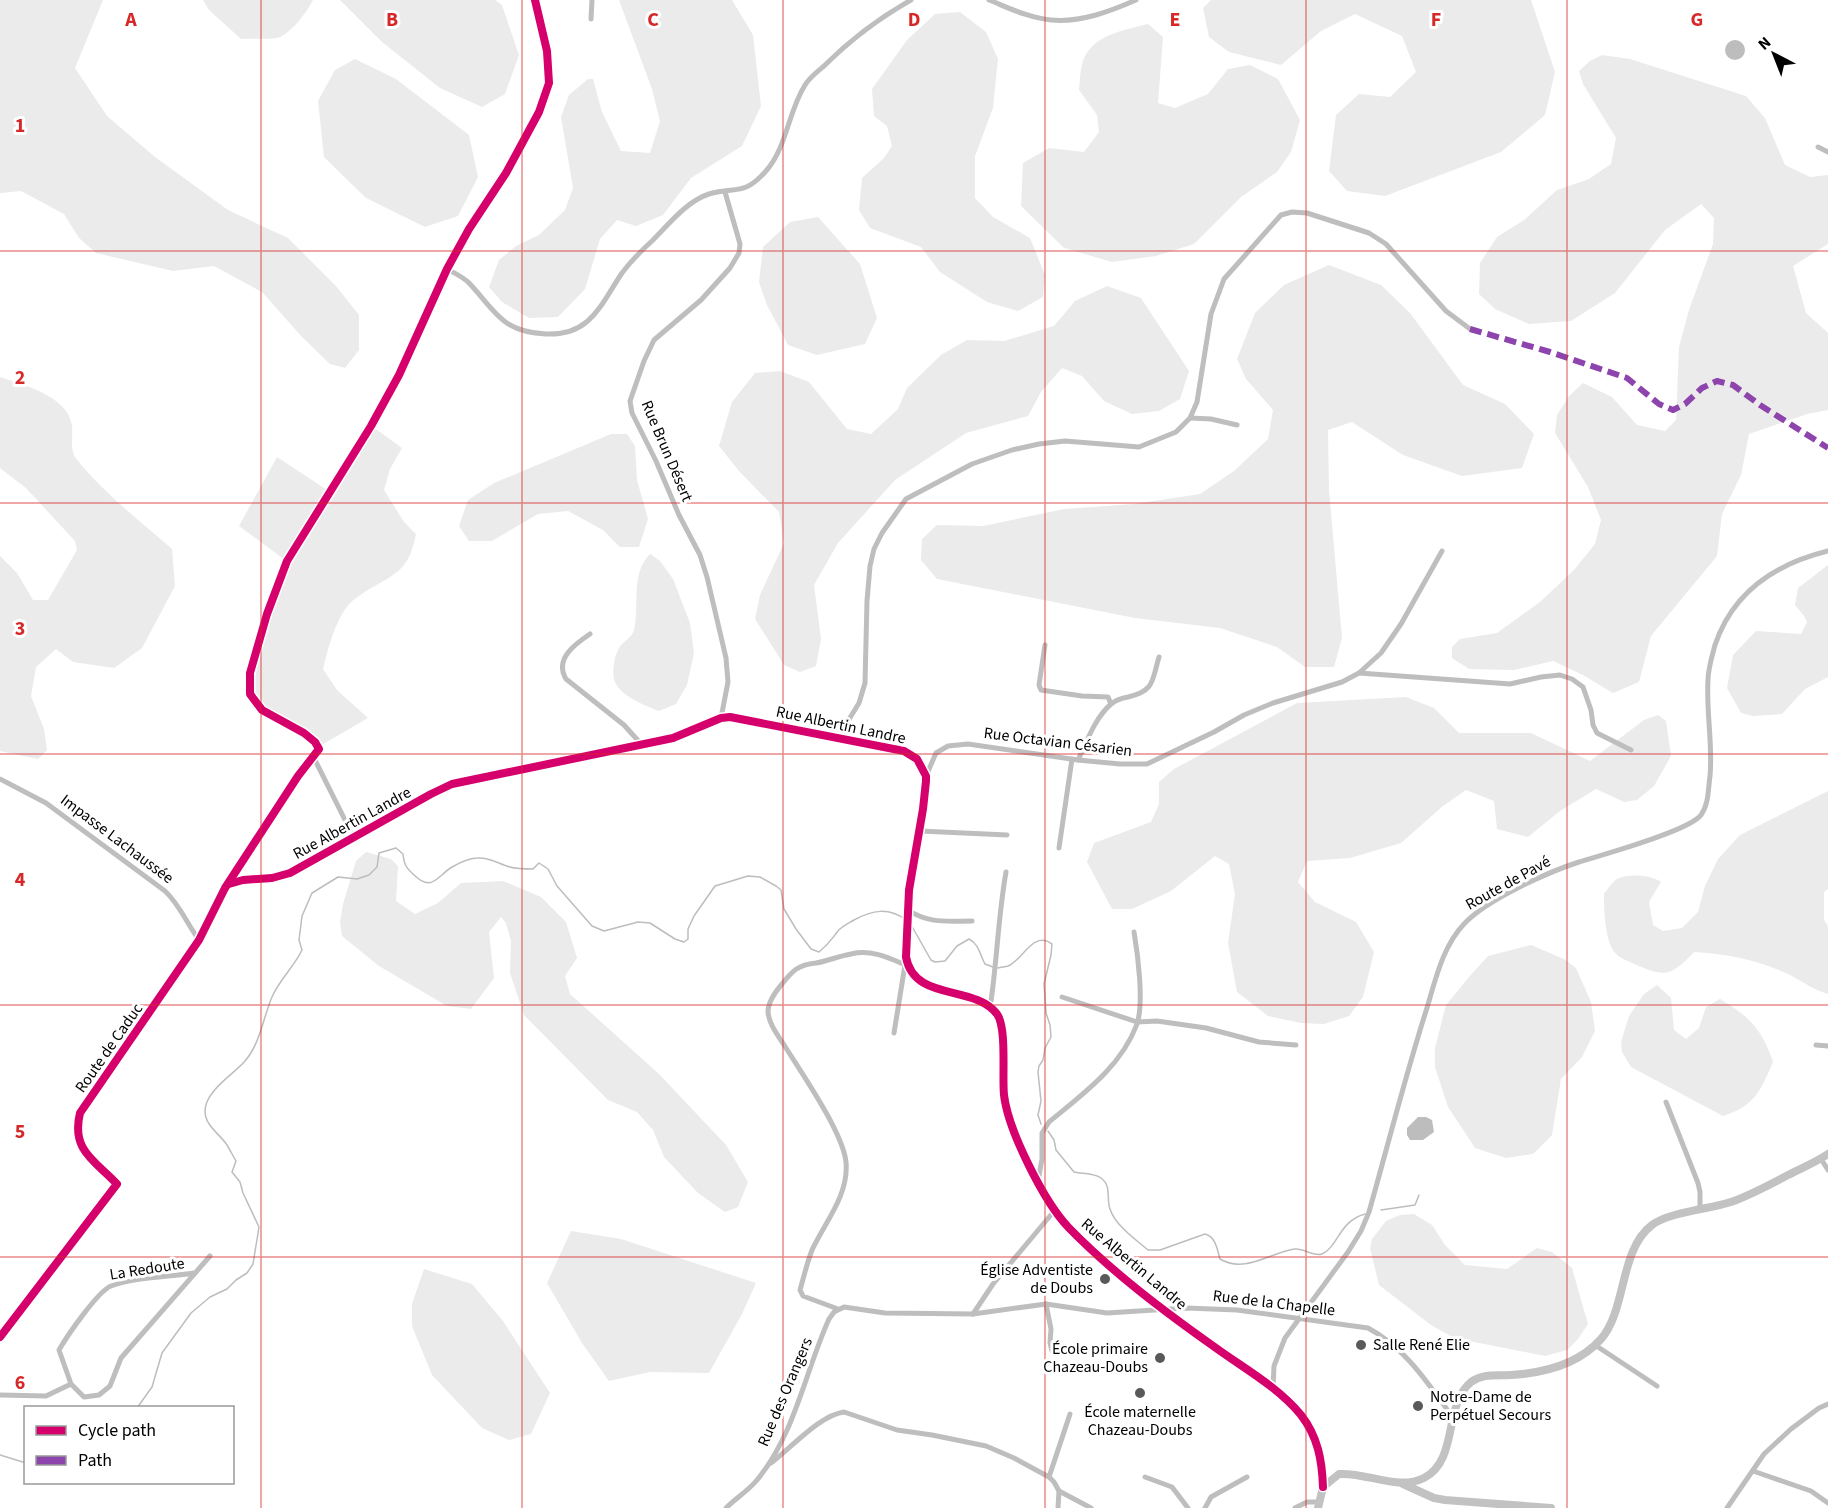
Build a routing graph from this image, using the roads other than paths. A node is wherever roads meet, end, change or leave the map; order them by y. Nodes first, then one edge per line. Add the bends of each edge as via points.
1 (535, 0) edge
2 (592, 0) edge
3 (911, 0) edge
4 (989, 0) edge
5 (1136, 0) edge
6 (591, 19) dead end
7 (1818, 147) dead end
8 (1828, 152) edge
9 (725, 192) junction
10 (447, 269) junction
11 (1470, 329) dead end
12 (1190, 418) junction
13 (1237, 425) dead end
14 (1442, 551) dead end
15 (1828, 551) edge
16 (590, 634) dead end
17 (1045, 645) dead end
18 (1159, 657) dead end
19 (1359, 673) junction
20 (1111, 704) junction
21 (721, 718) junction
22 (843, 738) junction
23 (642, 745) junction
24 (1631, 750) dead end
25 (313, 756) junction
26 (1075, 759) junction
27 (926, 776) junction
28 (0, 779) edge
29 (920, 831) junction
30 (1007, 835) dead end
31 (354, 838) junction
32 (1059, 848) dead end
33 (1006, 872) dead end
34 (229, 884) junction
35 (908, 912) junction
36 (972, 921) dead end
37 (1134, 933) dead end
38 (199, 940) junction
39 (906, 966) junction
40 (1062, 997) dead end
41 (990, 1008) junction
42 (1137, 1022) junction
43 (894, 1033) dead end
44 (1296, 1045) dead end
45 (1816, 1045) dead end
46 (1828, 1046) edge
47 (1666, 1102) dead end
48 (1824, 1156) edge
49 (1828, 1170) edge
50 (1038, 1181) junction
51 (1055, 1210) junction
52 (1700, 1210) junction
53 (210, 1256) dead end
54 (194, 1273) junction
55 (1046, 1304) junction
56 (838, 1310) junction
57 (1166, 1311) junction
58 (973, 1314) junction
59 (1298, 1320) junction
60 (0, 1336) edge
61 (1595, 1345) junction
62 (1052, 1352) dead end
63 (71, 1384) junction
64 (1657, 1386) dead end
65 (1273, 1388) junction
66 (0, 1395) edge
67 (1828, 1404) edge
68 (1070, 1414) dead end
69 (1454, 1419) junction
70 (767, 1466) junction
71 (1753, 1471) junction
72 (1049, 1477) junction
73 (1145, 1477) dead end
74 (1247, 1477) dead end
75 (1402, 1483) junction
76 (1323, 1487) junction
77 (1059, 1491) junction
78 (1439, 1499) junction
79 (1828, 1503) edge
80 (1318, 1505) edge
81 (1530, 1507) edge
82 (726, 1508) edge
83 (1058, 1508) edge
84 (1091, 1508) edge
85 (1188, 1508) edge
86 (1205, 1508) edge
87 (1295, 1508) edge
88 (1437, 1508) edge
89 (1551, 1508) edge
90 (1727, 1508) edge

1 - 10 street via 547,51 549,83 539,112
2 - 6 street
3 - 9 street via 852,40 805,84 785,137 766,171 752,186
4 - 5 street via 1019,13 1051,20 1091,16
7 - 8 street
9 - 10 street via 709,194 679,214 624,270 602,307 570,331 543,334 508,325 469,283
9 - 21 street, Rue Brun Désert via 739,253 701,300 654,340 630,401 635,420 707,577 726,658 728,682
10 - 25 street via 404,365 371,426 287,561 250,673 250,694 262,710 315,742 319,749
11 - 12 street via 1446,311 1386,244 1369,233 1308,213 1281,215 1224,279 1211,314 1197,402
12 - 13 street
12 - 22 street via 1176,432 1139,447 1065,441 1012,450 972,464 906,499 874,549 868,589 865,683
14 - 19 street, Rue Octavian Césarien via 1401,624 1381,653
15 - 59 street, Route de Pavé via 1801,560 1754,585 1726,619 1708,677 1711,765 1707,805 1698,819 1552,873 1476,913 1455,935 1422,1023 1369,1212 1348,1252
16 - 23 street via 572,646 561,666 562,673
17 - 20 street via 1041,690 1108,697
18 - 20 street via 1146,691
19 - 24 street via 1510,684 1560,675 1583,687 1597,733
19 - 26 street, Rue Octavian Césarien via 1244,715 1147,764
20 - 26 street
21 - 22 street, Rue Albertin Landre
21 - 23 street, Rue Albertin Landre via 679,736
22 - 27 street, Rue Albertin Landre via 910,753
23 - 31 street, Rue Albertin Landre via 463,781 430,794
25 - 31 street
25 - 34 street, Route de Caduc
26 - 27 street, Rue Octavian Césarien via 968,744 948,746 936,753
26 - 32 street
27 - 29 street
28 - 38 street, Impasse Lachaussée via 46,803 165,891
29 - 30 street
29 - 35 street
31 - 34 street, Rue Albertin Landre via 290,873
33 - 41 street
34 - 38 street, Route de Caduc
35 - 36 street via 928,920
35 - 39 street
37 - 42 street via 1139,961
38 - 60 street, Route de Caduc via 80,1113 78,1141 117,1184
39 - 41 street via 932,988 982,1002
39 - 43 street
39 - 56 street via 871,952 806,964 785,981 768,1011 845,1155 841,1195 813,1250 800,1290 803,1296
40 - 42 street
41 - 50 street, Rue Albertin Landre via 1000,1022 1009,1119
42 - 44 street via 1206,1028 1258,1042
42 - 50 street via 1114,1065 1046,1125
45 - 46 street
47 - 52 street via 1698,1183
48 - 49 street
48 - 52 main road via 1731,1202
50 - 51 street, Rue Albertin Landre
51 - 57 street, Rue Albertin Landre via 1111,1267
51 - 58 street
52 - 61 main road via 1660,1221 1644,1233 1627,1269 1610,1326
53 - 54 street
54 - 63 street, La Redoute via 121,1358 111,1386 99,1395 84,1397
54 - 63 street, La Redoute via 109,1287 70,1330 59,1350
55 - 57 street, Rue de la Chapelle via 1097,1313
55 - 58 street, Rue de la Chapelle
55 - 62 street
56 - 58 street, Rue de la Chapelle via 844,1307 885,1313
56 - 70 street, Rue des Orangers via 829,1319 783,1439
57 - 59 street, Rue de la Chapelle via 1226,1309
57 - 65 street, Rue Albertin Landre
59 - 65 street, Route de Pavé via 1277,1353
59 - 69 street, Rue de la Chapelle via 1368,1328 1384,1337 1416,1367
61 - 64 street
61 - 69 main road via 1582,1356 1555,1368 1477,1378 1461,1395
63 - 66 street via 45,1396
65 - 76 street, Rue Albertin Landre via 1302,1416 1318,1444
67 - 71 street via 1791,1429 1764,1454
68 - 72 street
69 - 75 main road via 1436,1467 1423,1478
70 - 72 street via 810,1430 844,1412 897,1430 986,1446
70 - 82 street, Rue des Orangers
71 - 79 street via 1811,1491
71 - 90 street
72 - 77 street
73 - 85 street via 1172,1487
74 - 86 street via 1211,1497
75 - 76 main road via 1343,1474
75 - 78 main road
76 - 80 main road
77 - 83 street
77 - 84 street
78 - 81 main road
78 - 88 street
80 - 87 street via 1307,1502
81 - 89 main road

